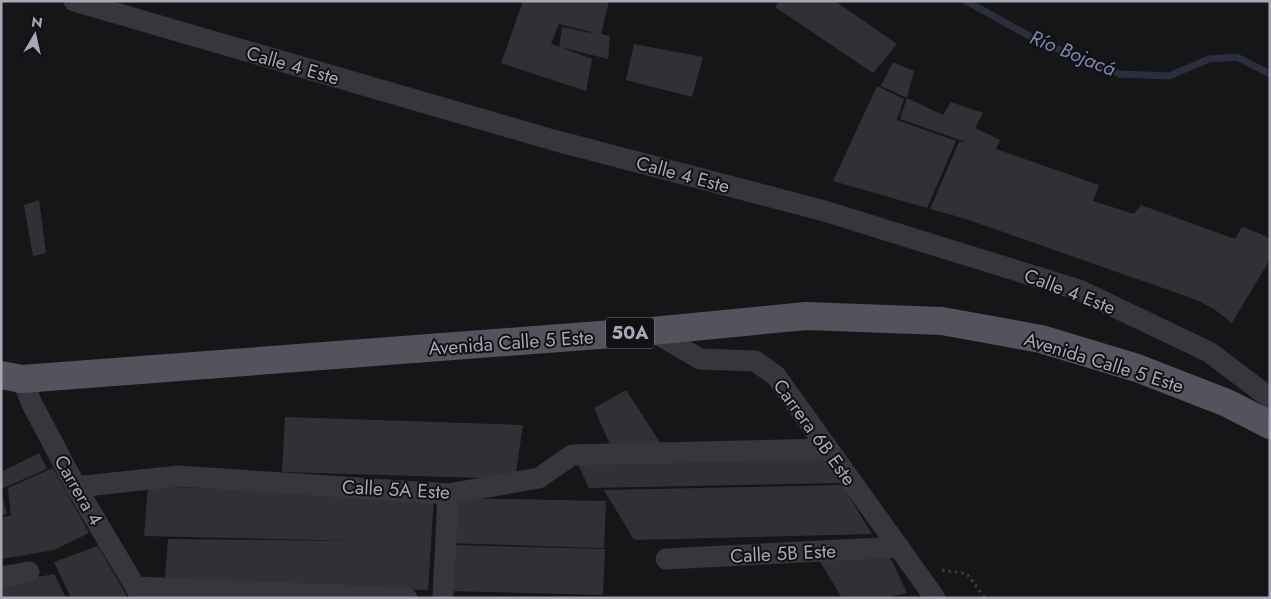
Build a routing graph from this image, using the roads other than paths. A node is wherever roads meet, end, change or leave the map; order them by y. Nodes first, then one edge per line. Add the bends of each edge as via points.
1 (74, 1) edge
2 (652, 331) junction
3 (8, 381) edge
4 (1270, 398) edge
5 (1270, 425) edge
6 (828, 449) junction
7 (76, 487) junction
8 (448, 494) junction
9 (899, 547) junction
10 (666, 559) dead end
11 (29, 572) dead end
12 (1, 577) edge
13 (140, 592) edge
14 (407, 598) edge
15 (443, 598) edge
16 (935, 598) edge

1 - 4 street, Calle 4 Este via 553,140 821,210 1079,290 1209,352
2 - 3 main road, Avenida Calle 5 Este / 50A
2 - 5 main road, Avenida Calle 5 Este / 50A via 806,316 942,321 1041,339 1137,368 1227,403
2 - 6 street, Carrera 6B Este via 700,359 755,362 776,376
3 - 7 street, Carrera 4 via 32,404
6 - 8 street, Calle 5A Este via 572,455 539,478
6 - 9 street, Carrera 6B Este
7 - 8 street, Calle 5A Este via 178,476
7 - 13 street, Carrera 4
8 - 15 street
9 - 10 street, Calle 5B Este
9 - 16 street, Carrera 6B Este
11 - 12 street
13 - 14 street

